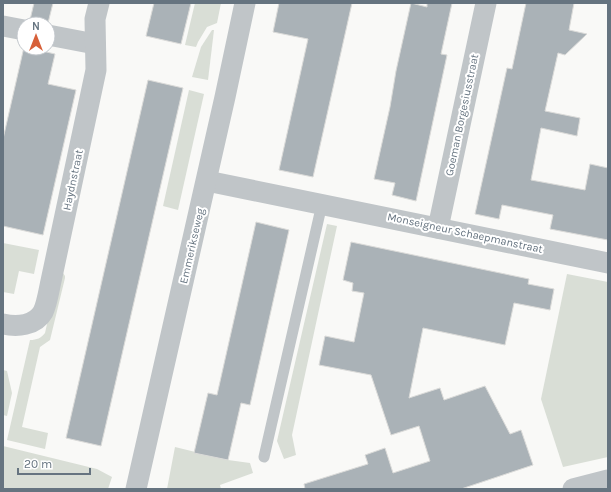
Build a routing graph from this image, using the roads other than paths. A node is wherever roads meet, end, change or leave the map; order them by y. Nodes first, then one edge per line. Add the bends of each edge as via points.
1 (99, 3) edge
2 (245, 3) edge
3 (486, 3) edge
4 (3, 26) edge
5 (16, 28) edge
6 (56, 37) edge
7 (95, 44) junction
8 (207, 180) junction
9 (322, 204) junction
10 (438, 228) junction
11 (608, 263) edge
12 (3, 324) edge
13 (264, 457) dead end
14 (608, 480) edge
15 (136, 489) edge
16 (575, 489) edge

1 - 7 street, Haydnstraat via 95,19
2 - 8 street, Emmerikseweg
3 - 10 street, Goeman Borgesiusstraat
4 - 5 street
6 - 7 street
7 - 12 street, Haydnstraat via 96,70 43,312 31,323 20,326
8 - 9 street, Monseigneur Schaepmanstraat
8 - 15 street, Emmerikseweg
9 - 10 street, Monseigneur Schaepmanstraat
9 - 13 lane
10 - 11 street, Monseigneur Schaepmanstraat
14 - 16 street

